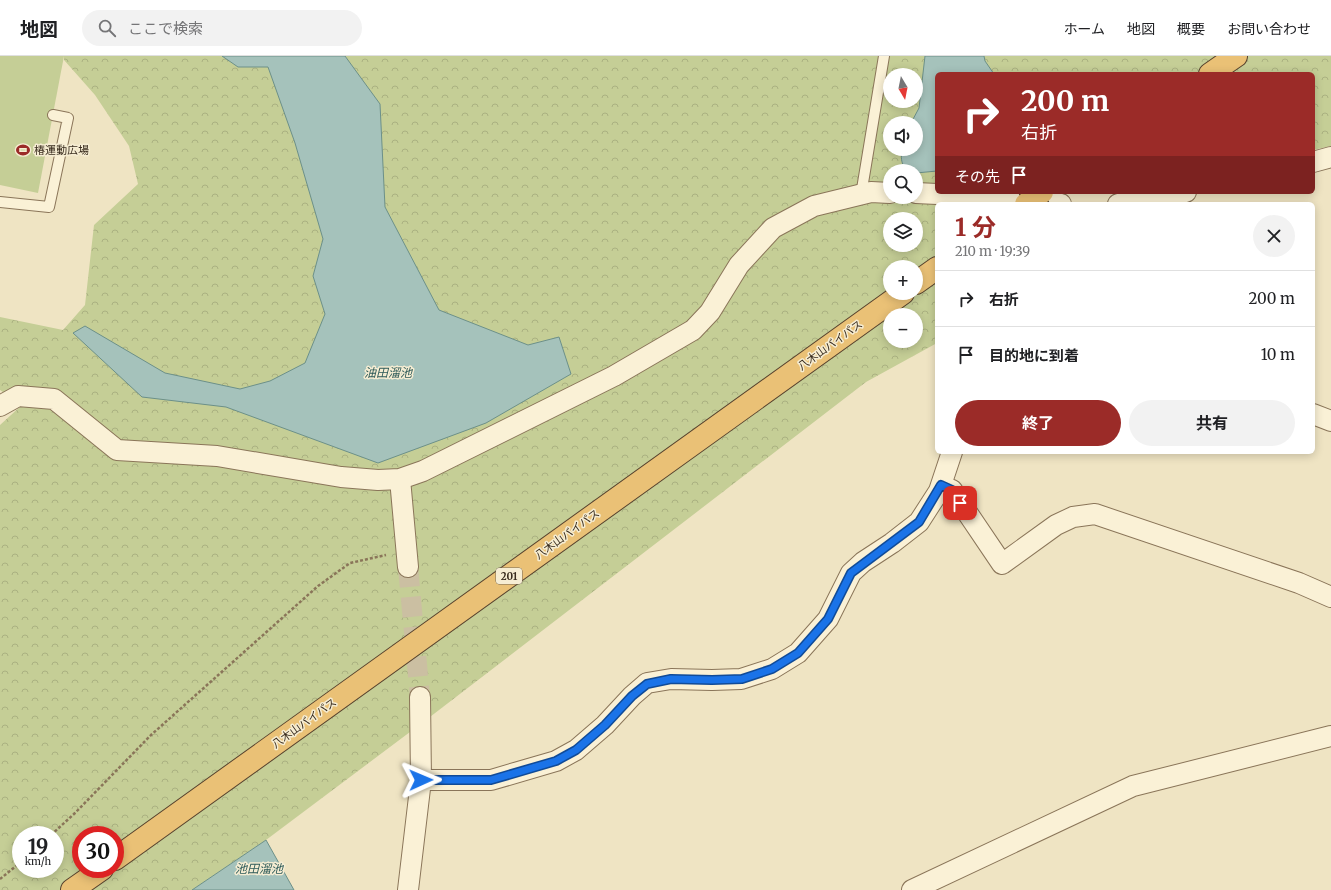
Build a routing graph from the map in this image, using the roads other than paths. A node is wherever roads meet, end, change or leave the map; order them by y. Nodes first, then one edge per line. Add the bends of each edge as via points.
1 (884, 56) edge
2 (1236, 56) edge
3 (1213, 72) edge
4 (53, 115) dead end
5 (1331, 158) edge
6 (1315, 162) edge
7 (883, 193) edge
8 (923, 193) edge
9 (935, 194) edge
10 (937, 194) edge
11 (1039, 194) edge
12 (1175, 194) edge
13 (862, 195) junction
14 (0, 202) edge
15 (1029, 202) edge
16 (1044, 202) edge
17 (1129, 202) edge
18 (935, 269) edge
19 (923, 278) edge
20 (893, 300) edge
21 (0, 406) edge
22 (1315, 415) edge
23 (1331, 421) edge
24 (951, 454) edge
25 (400, 479) junction
26 (941, 485) junction
27 (407, 559) tunnel mouth
28 (1331, 597) edge
29 (420, 697) tunnel mouth
30 (1331, 736) edge
31 (421, 780) junction
32 (124, 853) edge
33 (89, 878) edge
34 (72, 890) edge
35 (408, 890) edge
36 (912, 890) edge

1 - 13 lane
2 - 3 highway
4 - 14 lane via 68,118 49,207
5 - 6 street
7 - 13 street
8 - 9 street
10 - 16 street
11 - 15 highway, bridge
12 - 17 street
13 - 25 street via 814,206 773,228 738,265 710,312 693,330 600,383 423,471
18 - 19 highway
20 - 32 highway, 八木山バイパス / 201
21 - 25 street via 18,396 54,399 117,450 217,456 341,476 378,480
22 - 23 street
24 - 26 street
25 - 27 street
26 - 28 street via 952,490 1002,564 1056,525 1073,517 1095,514 1299,583
26 - 31 street via 919,522 851,573 828,619 798,653 772,669 742,679 671,679 647,684 576,750 556,761 491,780
29 - 31 street
30 - 36 street via 1133,786
31 - 35 street
33 - 34 highway

